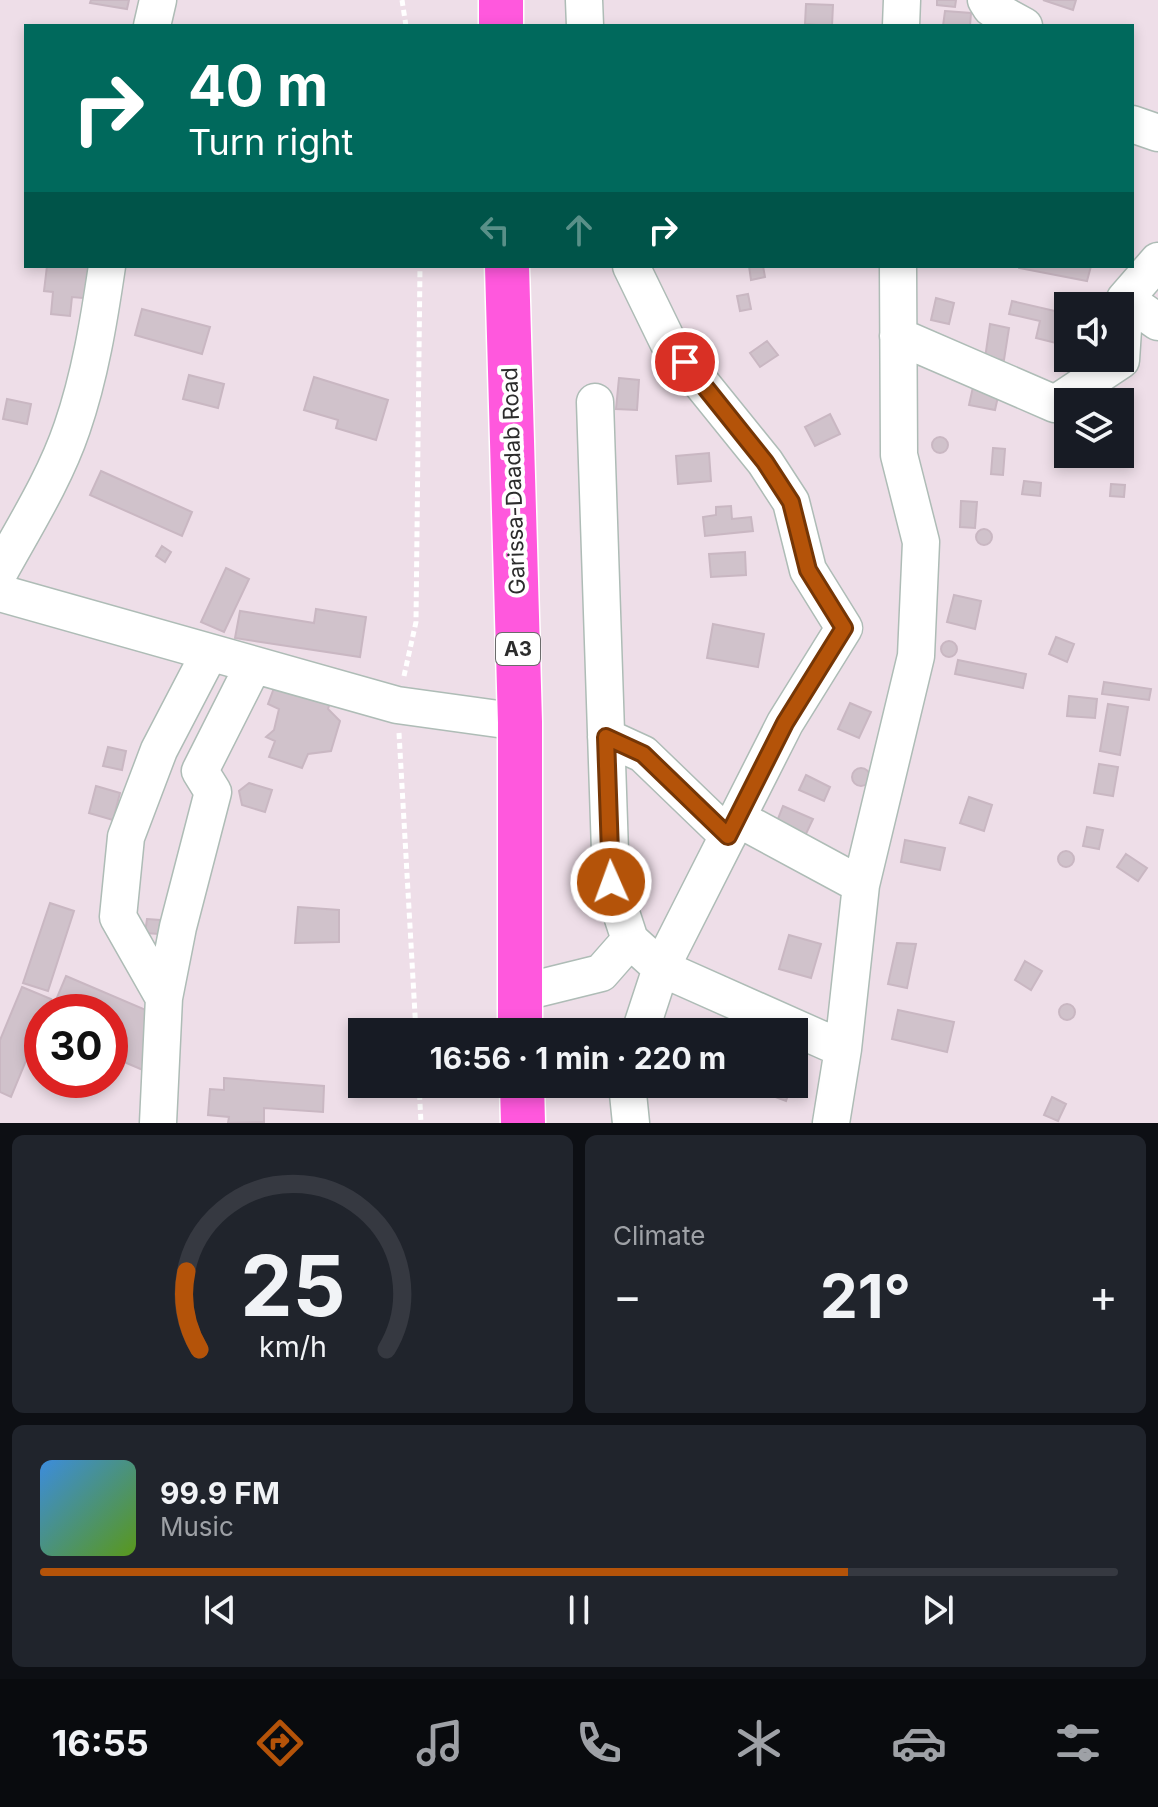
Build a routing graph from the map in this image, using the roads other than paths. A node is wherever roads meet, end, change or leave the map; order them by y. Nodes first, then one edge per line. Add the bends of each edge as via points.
1 (158, 0) edge
2 (501, 0) edge
3 (584, 0) edge
4 (902, 0) edge
5 (986, 0) edge
6 (152, 24) edge
7 (501, 24) edge
8 (585, 24) edge
9 (901, 24) edge
10 (1020, 24) edge
11 (1134, 125) edge
12 (1158, 133) edge
13 (1158, 261) edge
14 (107, 268) edge
15 (507, 268) edge
16 (632, 268) edge
17 (898, 268) edge
18 (1131, 292) edge
19 (1134, 305) edge
20 (1158, 322) edge
21 (898, 336) junction
22 (1103, 372) edge
23 (595, 402) dead end
24 (0, 571) edge
25 (0, 593) edge
26 (209, 654) junction
27 (253, 666) junction
28 (520, 722) junction
29 (606, 737) junction
30 (733, 827) junction
31 (861, 885) junction
32 (630, 940) junction
33 (661, 968) junction
34 (164, 998) junction
35 (520, 1013) edge
36 (645, 1018) edge
37 (843, 1049) junction
38 (522, 1098) edge
39 (628, 1098) edge
40 (158, 1123) edge
41 (523, 1123) edge
42 (631, 1123) edge
43 (831, 1123) edge

1 - 6 street
2 - 7 highway
3 - 8 street
4 - 9 street
5 - 10 street
11 - 12 street
13 - 18 street
14 - 24 street via 73,427
15 - 28 highway, Garissa-Daadab Road / A3
16 - 30 street via 668,342 791,502 808,570 844,628 785,723
17 - 21 street
19 - 20 street
21 - 22 street via 1055,404
21 - 31 street via 899,455 921,542 920,597 916,656
23 - 29 street
25 - 26 street
26 - 27 street
26 - 34 street via 159,750 126,837 118,917
27 - 28 street via 397,705
27 - 34 street via 200,771 213,792
28 - 35 highway, Garissa-Daadab Road / A3
29 - 30 street via 643,754
29 - 32 street via 611,882
30 - 31 street
30 - 33 street
31 - 37 street
32 - 33 street
32 - 35 street via 601,973
33 - 36 street
33 - 37 street
34 - 40 street
37 - 43 street
38 - 41 highway
39 - 42 street

